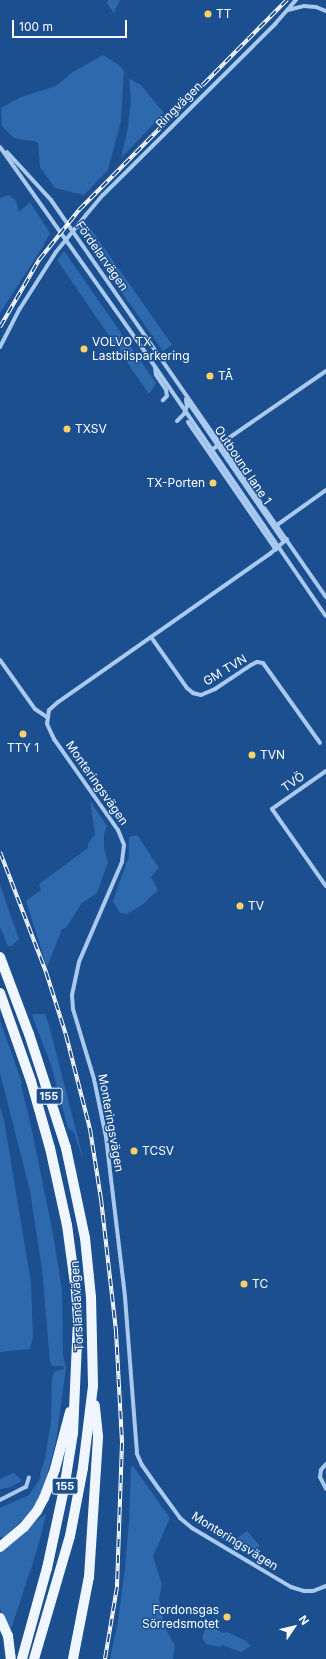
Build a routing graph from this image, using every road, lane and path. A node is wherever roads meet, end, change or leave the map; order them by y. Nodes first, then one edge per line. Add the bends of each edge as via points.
1 (296, 0) edge
2 (288, 11) junction
3 (326, 11) edge
4 (0, 146) edge
5 (0, 347) edge
6 (155, 367) junction
7 (326, 371) edge
8 (180, 384) junction
9 (186, 399) junction
10 (163, 400) dead end
11 (185, 410) junction
12 (188, 422) junction
13 (195, 425) junction
14 (220, 444) junction
15 (210, 451) junction
16 (324, 492) edge
17 (326, 498) edge
18 (277, 525) junction
19 (285, 540) junction
20 (277, 549) junction
21 (326, 596) edge
22 (326, 616) edge
23 (151, 637) junction
24 (0, 660) edge
25 (47, 717) junction
26 (320, 743) dead end
27 (326, 771) edge
28 (326, 886) edge
29 (0, 957) edge
30 (0, 993) edge
31 (93, 1386) junction
32 (76, 1387) junction
33 (326, 1464) edge
34 (29, 1477) dead end
35 (326, 1489) edge
36 (0, 1500) edge
37 (0, 1547) edge
38 (326, 1586) edge
39 (0, 1618) edge
40 (11, 1659) edge
41 (22, 1659) edge
42 (34, 1659) edge
43 (73, 1659) edge

1 - 2 street, Ringvägen
2 - 3 street via 304,6
2 - 5 street, Ringvägen, bridge via 103,195 56,252 19,310
4 - 6 street, Fördelarvägen
4 - 8 street, Fördelarvägen via 51,200
6 - 10 street, Fördelarvägen via 156,376 166,390 167,396
6 - 11 street, Fördelarvägen
7 - 14 street
8 - 9 street, Fördelarvägen
8 - 14 street, Fördelarvägen
9 - 11 street, Fördelarvägen
9 - 14 street, Outbound lane 1
11 - 12 street via 183,417 177,421
11 - 13 street, Fördelarvägen
12 - 13 street
12 - 15 street
13 - 15 street, Fördelarvägen
14 - 15 street
14 - 18 street
14 - 19 street, Outbound lane 1
15 - 20 street
16 - 17 street
16 - 18 street
18 - 19 street
19 - 20 street
19 - 21 street
20 - 22 street
20 - 23 street
23 - 25 street via 58,702 48,710
23 - 26 street, GM TVN via 187,688 201,695 215,689 251,665 257,662 264,663
24 - 25 street via 35,709
25 - 38 street, Monteringsvägen via 50,732 118,830 124,845 122,862 79,962 72,995 73,1009 94,1078 106,1137 124,1297 137,1454 142,1466 186,1524 291,1587 309,1591
27 - 28 street, TVÖ via 272,808
29 - 31 main road, Torslandavägen / 155 via 29,1034 66,1148 87,1259 92,1312
30 - 32 main road, Torslandavägen / 155 via 50,1148 64,1208 76,1292
31 - 42 main road, Torslandavägen / 155 via 83,1468 70,1536
31 - 43 main road via 98,1436 89,1577
32 - 37 main road via 55,1469 44,1498 24,1527
32 - 41 main road, Torslandavägen / 155 via 73,1433 64,1489 47,1568
33 - 35 street via 321,1470 320,1477
34 - 36 street via 26,1488
39 - 40 main road via 8,1636

